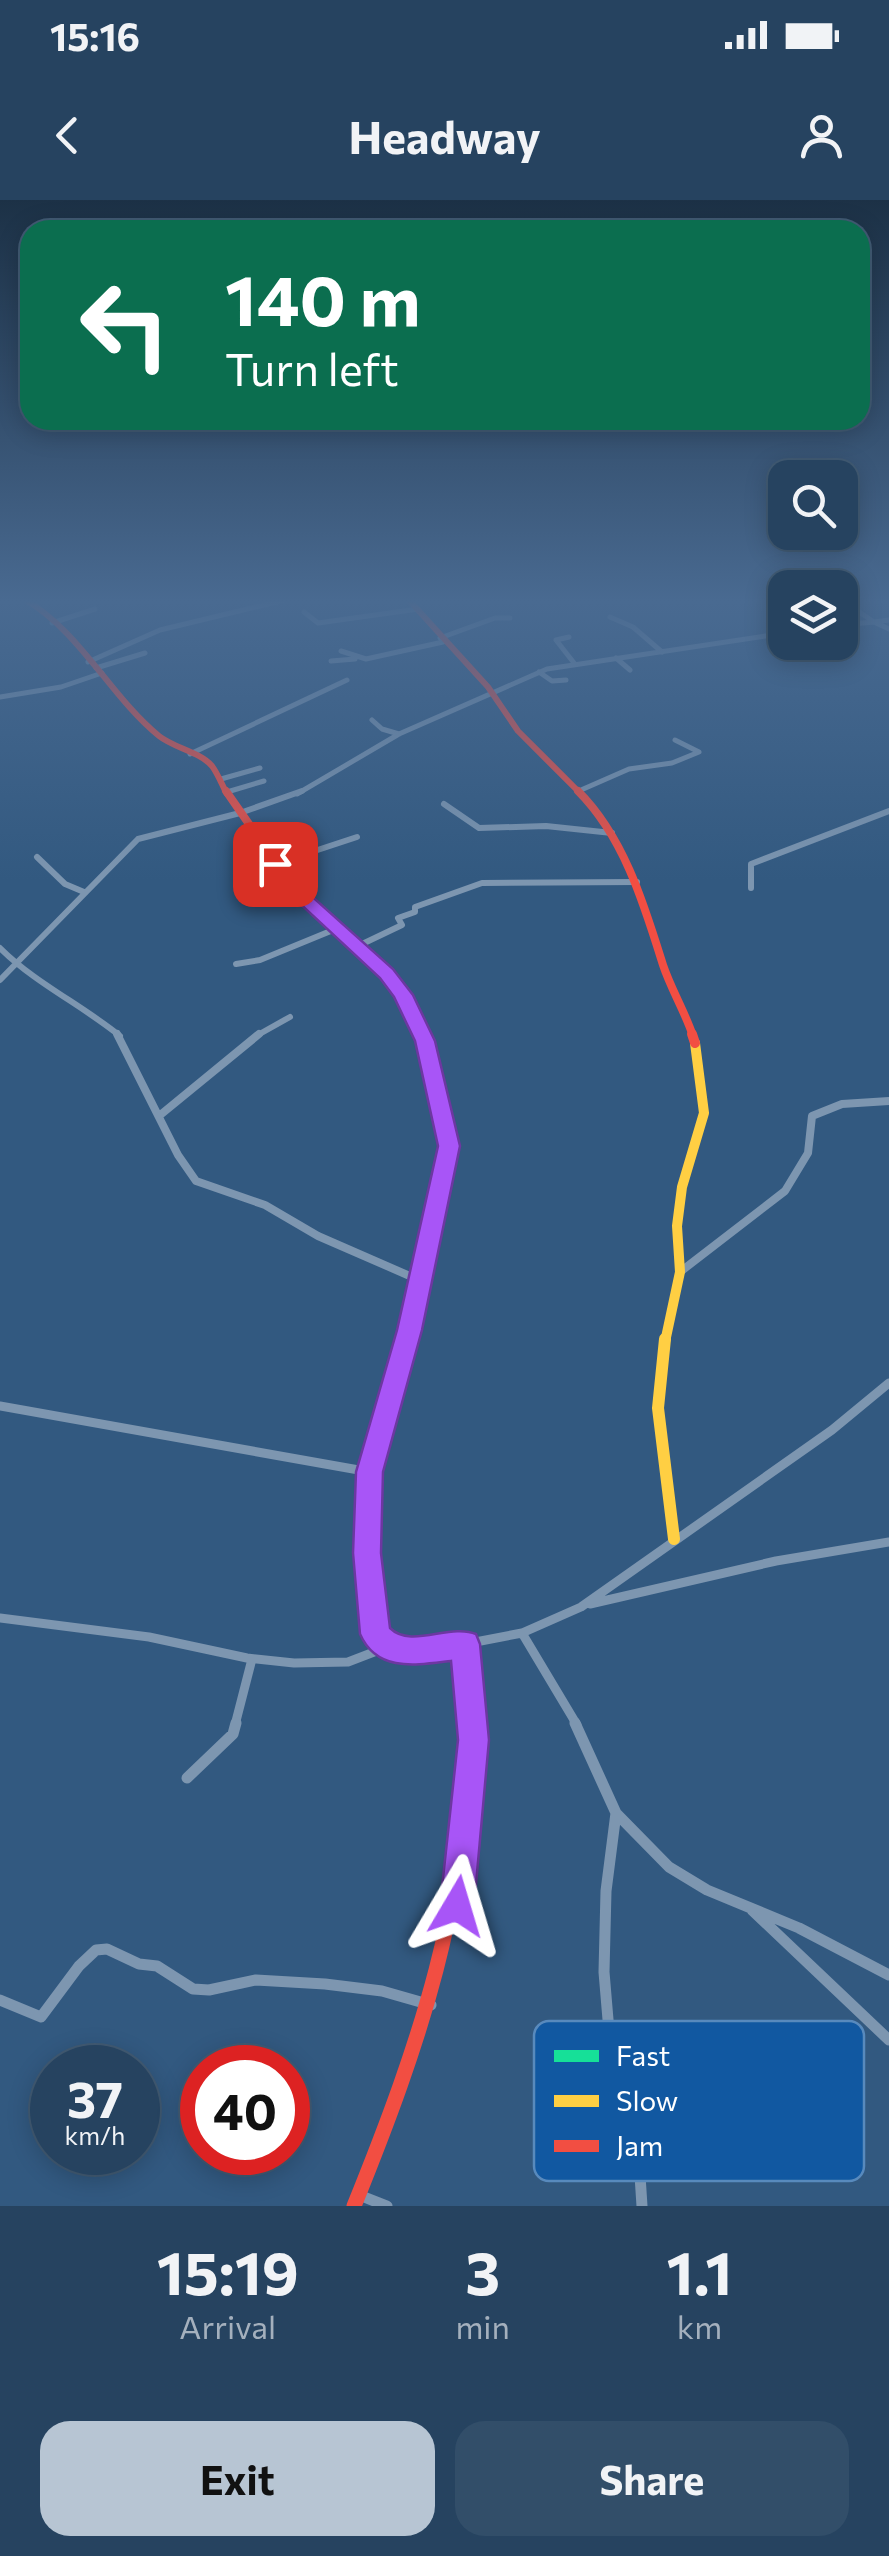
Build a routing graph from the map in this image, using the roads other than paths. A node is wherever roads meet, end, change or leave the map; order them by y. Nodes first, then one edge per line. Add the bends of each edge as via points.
1 (117, 693) edge
2 (320, 693) edge
3 (489, 693) edge
4 (496, 693) edge
5 (491, 695) junction
6 (372, 720) dead end
7 (400, 734) junction
8 (675, 740) dead end
9 (190, 754) junction
10 (260, 768) dead end
11 (221, 779) junction
12 (264, 781) dead end
13 (580, 790) junction
14 (227, 792) junction
15 (444, 804) dead end
16 (889, 811) edge
17 (240, 813) junction
18 (612, 833) junction
19 (357, 837) dead end
20 (37, 857) dead end
21 (275, 864) junction
22 (637, 882) junction
23 (751, 888) dead end
24 (84, 892) junction
25 (338, 928) junction
26 (358, 946) junction
27 (0, 948) edge
28 (16, 964) junction
29 (236, 964) dead end
30 (0, 980) edge
31 (290, 1017) dead end
32 (889, 1101) edge
33 (159, 1116) junction
34 (680, 1272) junction
35 (419, 1280) junction
36 (889, 1382) edge
37 (0, 1406) edge
38 (370, 1472) junction
39 (674, 1539) junction
40 (889, 1542) edge
41 (581, 1606) junction
42 (0, 1618) edge
43 (522, 1633) junction
44 (465, 1644) junction
45 (387, 1647) junction
46 (252, 1658) junction
47 (187, 1778) dead end
48 (616, 1814) junction
49 (745, 1904) junction
50 (889, 1975) edge
51 (0, 2000) edge
52 (430, 2005) junction
53 (608, 2021) edge
54 (889, 2040) edge
55 (640, 2181) edge
56 (356, 2200) edge
57 (387, 2206) edge
58 (642, 2206) edge

1 - 9 street via 162,739
2 - 9 street
3 - 5 street
4 - 5 street
5 - 7 street
5 - 13 street
6 - 7 street
7 - 17 street via 315,786
8 - 13 street via 699,752 629,769
9 - 11 street via 211,764
10 - 11 street
11 - 14 street
12 - 14 street
13 - 18 street
14 - 17 street
15 - 18 street via 484,829
16 - 23 street via 752,864
17 - 21 street
17 - 24 street via 138,839
18 - 22 street
19 - 21 street
20 - 24 street
21 - 25 street
22 - 26 street via 482,882 415,907 398,918 402,926
22 - 34 street via 700,1058 701,1132 682,1188
24 - 28 street
25 - 26 street
25 - 29 street
26 - 35 street via 403,995 425,1041 444,1112 449,1146
27 - 28 street
28 - 30 street
28 - 33 street via 122,1037
31 - 33 street via 261,1032
32 - 34 street via 842,1104 812,1116 808,1152 785,1191
33 - 35 street via 196,1180 266,1205
34 - 39 street via 660,1362 658,1408
35 - 38 street
36 - 39 street via 832,1430
37 - 38 street
38 - 45 street via 372,1614 375,1634
39 - 41 street
40 - 41 street via 716,1572
41 - 43 street
42 - 46 street
43 - 44 street
43 - 48 street via 587,1742
44 - 45 street
44 - 52 street via 473,1763 457,1906
45 - 46 street via 348,1662
46 - 47 street via 233,1734
48 - 49 street via 684,1878
48 - 53 street via 606,1890
49 - 50 street
49 - 54 street
51 - 52 street via 42,2017 79,1966 107,1949 157,1966 193,1989 256,1980 325,1984
52 - 56 street
55 - 58 street
56 - 57 street

